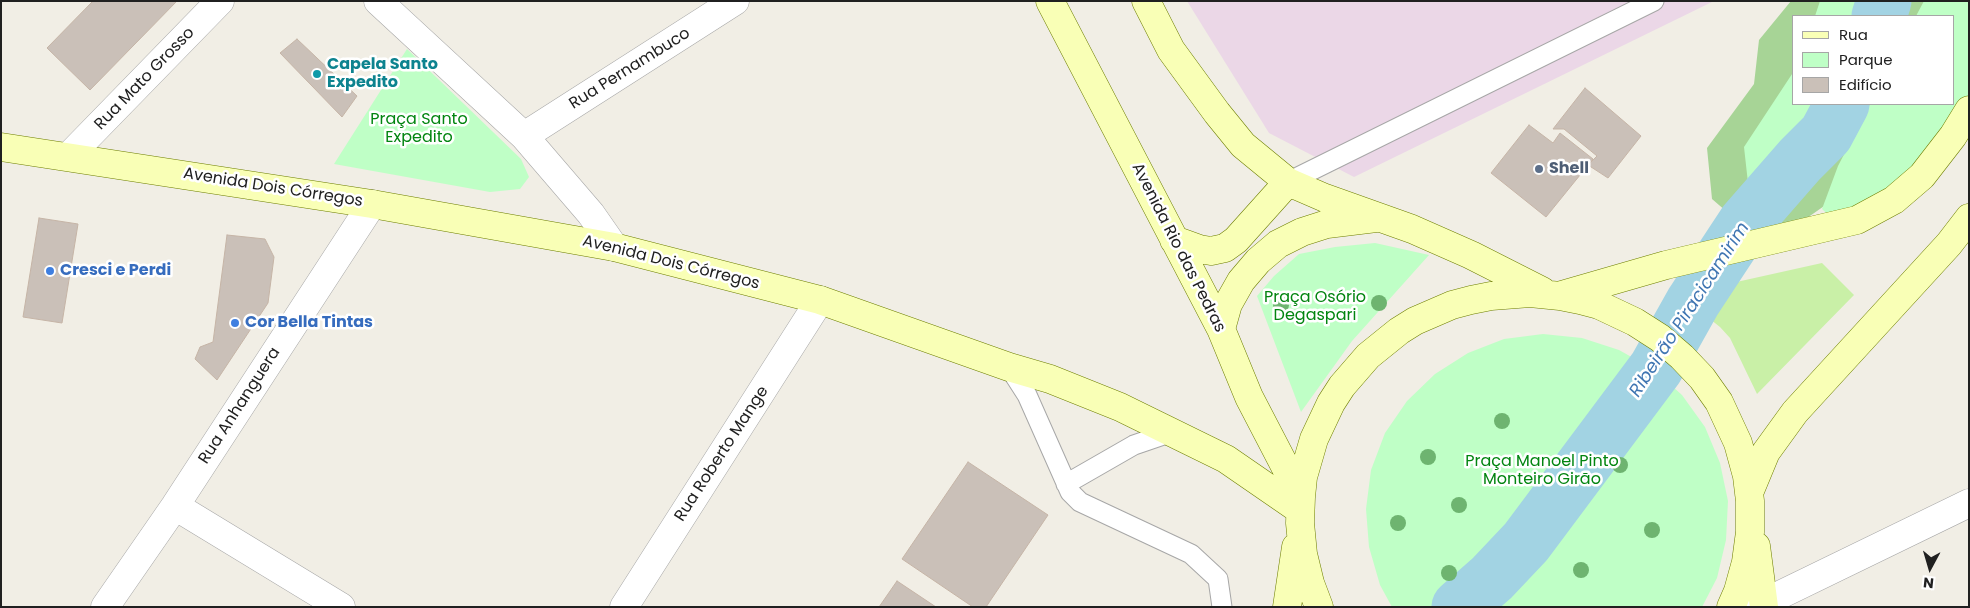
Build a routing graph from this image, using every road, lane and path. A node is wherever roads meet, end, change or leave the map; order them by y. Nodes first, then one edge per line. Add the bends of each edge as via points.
1 (220, 1) edge
2 (378, 1) edge
3 (735, 1) edge
4 (1050, 1) edge
5 (1146, 1) edge
6 (1654, 1) edge
7 (1969, 110) edge
8 (524, 136) junction
9 (1, 147) edge
10 (70, 156) junction
11 (1288, 182) junction
12 (372, 204) junction
13 (1382, 217) junction
14 (1969, 218) edge
15 (1174, 240) junction
16 (614, 247) junction
17 (1555, 295) junction
18 (820, 300) junction
19 (1221, 329) junction
20 (1009, 367) junction
21 (1172, 432) junction
22 (1066, 484) junction
23 (1750, 497) junction
24 (1969, 503) edge
25 (175, 506) junction
26 (1300, 510) junction
27 (1761, 606) edge
28 (105, 607) edge
29 (341, 607) edge
30 (624, 607) edge
31 (1222, 607) edge
32 (1287, 607) edge
33 (1319, 607) edge
34 (1731, 607) edge

1 - 10 street, Rua Mato Grosso
2 - 8 street
3 - 8 street, Rua Pernambuco
4 - 15 main road, Avenida Rio das Pedras
5 - 11 main road via 1171,50 1217,114 1243,145
6 - 11 lane
7 - 17 main road via 1922,176 1894,200 1857,220
8 - 16 street via 591,214
9 - 10 main road, Avenida Dois Córregos
10 - 12 main road, Avenida Dois Córregos
11 - 13 main road
11 - 15 main road via 1225,248 1211,251
12 - 16 main road, Avenida Dois Córregos
12 - 25 street, Rua Anhanguera
13 - 17 main road
13 - 19 main road via 1327,224 1278,244 1241,281 1228,304
14 - 23 main road via 1795,412 1766,452
15 - 19 main road, Avenida Rio das Pedras
16 - 18 main road, Avenida Dois Córregos
17 - 23 main road via 1599,306 1635,322 1682,357 1702,378 1732,428 1743,460
17 - 26 main road via 1510,294 1452,305 1421,318 1383,344 1354,371 1331,403 1314,439 1303,477
18 - 20 main road, Avenida Dois Córregos
18 - 30 street, Rua Roberto Mange
19 - 26 main road, Avenida Rio das Pedras
20 - 21 main road, Avenida Dois Córregos via 1120,406
20 - 22 lane via 1027,395
21 - 22 lane via 1134,445
21 - 26 main road, Avenida Dois Córregos via 1226,459
22 - 31 lane via 1080,502 1191,554 1218,579
23 - 27 main road
23 - 34 main road via 1746,562
24 - 27 street
25 - 28 street, Rua Anhanguera
25 - 29 street
26 - 32 main road
26 - 33 main road via 1303,554

